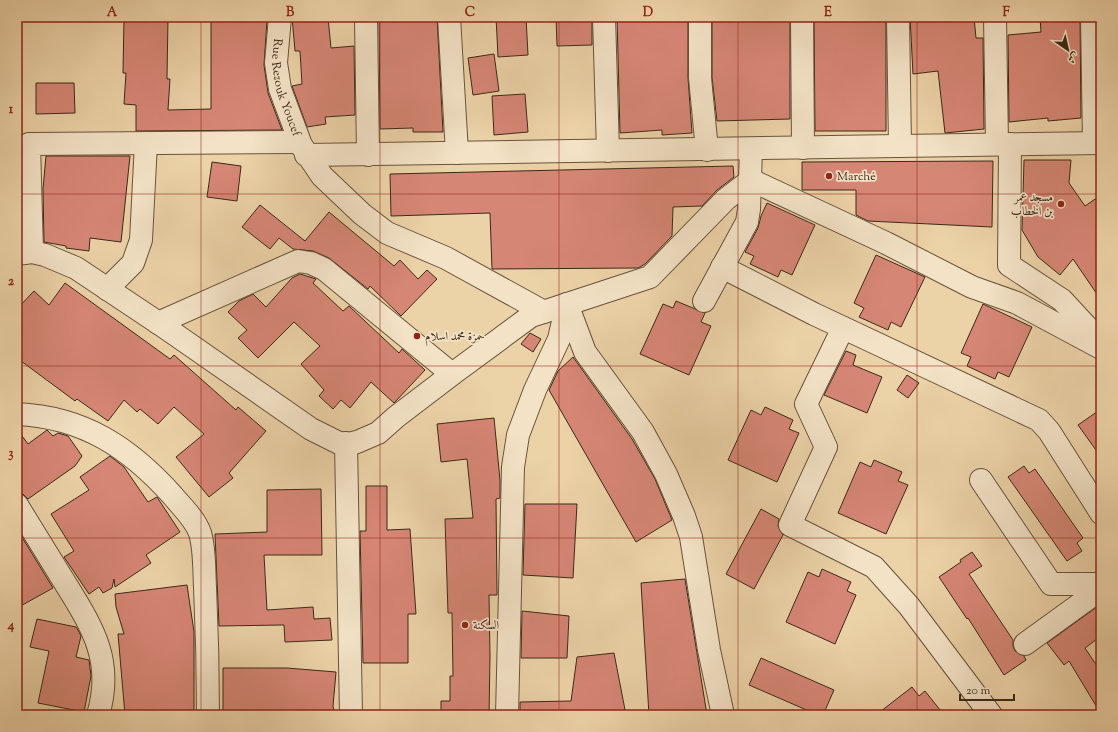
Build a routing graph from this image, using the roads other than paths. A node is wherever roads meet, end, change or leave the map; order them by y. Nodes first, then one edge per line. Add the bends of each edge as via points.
1 (280, 17) edge
2 (366, 17) edge
3 (449, 17) edge
4 (604, 17) edge
5 (700, 17) edge
6 (802, 17) edge
7 (898, 17) edge
8 (995, 17) edge
9 (1092, 17) edge
10 (146, 143) junction
11 (1098, 143) edge
12 (1003, 144) junction
13 (900, 146) junction
14 (303, 148) junction
15 (803, 148) junction
16 (751, 149) junction
17 (707, 150) junction
18 (608, 151) junction
19 (457, 153) junction
20 (368, 155) junction
21 (751, 180) junction
22 (24, 253) edge
23 (722, 267) junction
24 (107, 289) junction
25 (704, 301) dead end
26 (567, 304) junction
27 (544, 312) junction
28 (158, 323) junction
29 (843, 328) junction
30 (1101, 342) edge
31 (1101, 348) edge
32 (452, 374) junction
33 (17, 414) edge
34 (346, 443) junction
35 (981, 480) dead end
36 (17, 505) edge
37 (1101, 513) edge
38 (1101, 584) edge
39 (1101, 589) edge
40 (1025, 644) dead end
41 (98, 715) edge
42 (208, 715) edge
43 (351, 715) edge
44 (507, 715) edge
45 (723, 715) edge
46 (991, 715) edge

1 - 14 street, Rue Rezouk Youcef via 277,76
2 - 20 street
3 - 19 street
4 - 18 street
5 - 17 street via 700,78
6 - 15 street
7 - 13 street
8 - 12 street
9 - 11 street
10 - 14 street
10 - 22 street via 29,144
10 - 24 street via 141,240 133,263
11 - 12 street
12 - 13 street
12 - 30 street via 1009,265 1062,300
13 - 15 street
14 - 20 street
14 - 27 street, Rue Rezouk Youcef via 313,165 332,186 377,226 395,237 446,258
15 - 16 street
16 - 17 street
16 - 21 street
17 - 18 street
18 - 19 street
19 - 20 street
21 - 23 street via 747,222
21 - 26 street via 726,199 650,278
21 - 31 street via 886,243 972,287 1017,303
22 - 24 street via 45,255 76,268
23 - 25 street
23 - 29 street
24 - 28 street
26 - 27 street
26 - 44 street via 559,339 535,390 518,435 513,467
26 - 45 street via 586,352 643,432 666,474 684,516 691,538 709,650
27 - 32 street via 531,316
28 - 32 street via 298,261 311,263 324,269
28 - 34 street via 311,429 339,443
29 - 37 street via 1039,420 1049,431
29 - 46 street via 806,404 826,446 790,525 874,567 909,606
32 - 34 street via 378,433 358,442
33 - 42 street via 33,414 87,428 141,464 161,483 195,524 202,545 208,655
34 - 43 street
35 - 38 street via 1051,584
36 - 41 street via 95,634 102,658 104,680
39 - 40 street

